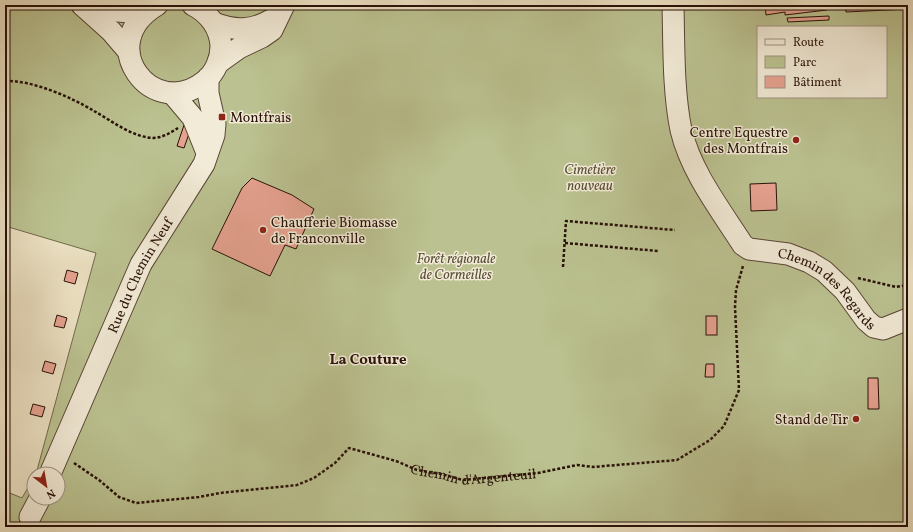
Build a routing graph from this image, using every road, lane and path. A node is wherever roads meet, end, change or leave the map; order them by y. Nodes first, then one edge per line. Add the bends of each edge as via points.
1 (82, 5) edge
2 (90, 5) edge
3 (194, 5) edge
4 (673, 5) edge
5 (150, 9) edge
6 (281, 10) edge
7 (214, 23) junction
8 (129, 52) junction
9 (213, 70) junction
10 (172, 93) junction
11 (207, 153) junction
12 (675, 230) dead end
13 (564, 243) junction
14 (746, 247) junction
15 (658, 251) dead end
16 (563, 267) dead end
17 (856, 278) dead end
18 (908, 285) edge
19 (908, 319) edge
20 (59, 453) junction
21 (53, 466) edge
22 (36, 506) edge
23 (30, 517) dead end

1 - 8 street via 111,31
2 - 5 street via 117,11
3 - 7 street
4 - 14 street via 674,64 682,130 688,150 701,179
5 - 8 street via 135,24 129,37
6 - 7 street via 258,26 238,30
6 - 9 street via 272,30 239,48
7 - 9 street, Rue du Chemin Neuf via 221,47
8 - 10 street via 132,64 143,80 160,90
9 - 10 street via 198,87
9 - 11 street, Rue du Chemin Neuf via 208,92 215,124
10 - 11 street via 193,118
11 - 20 street, Rue du Chemin Neuf via 204,164 141,264
12 - 13 path via 566,221
13 - 15 path
13 - 16 path
14 - 19 street, Chemin des Regards via 788,254 824,271 874,327 883,329
14 - 20 path, Chemin d'Argenteuil via 736,290 739,390 724,426 710,440 677,460 593,467 577,465 538,473 464,480 417,470 396,461 349,448 335,463 314,478 298,485 136,503 119,497
17 - 18 path via 896,287
20 - 21 street, Rue du Chemin Neuf
22 - 23 street

